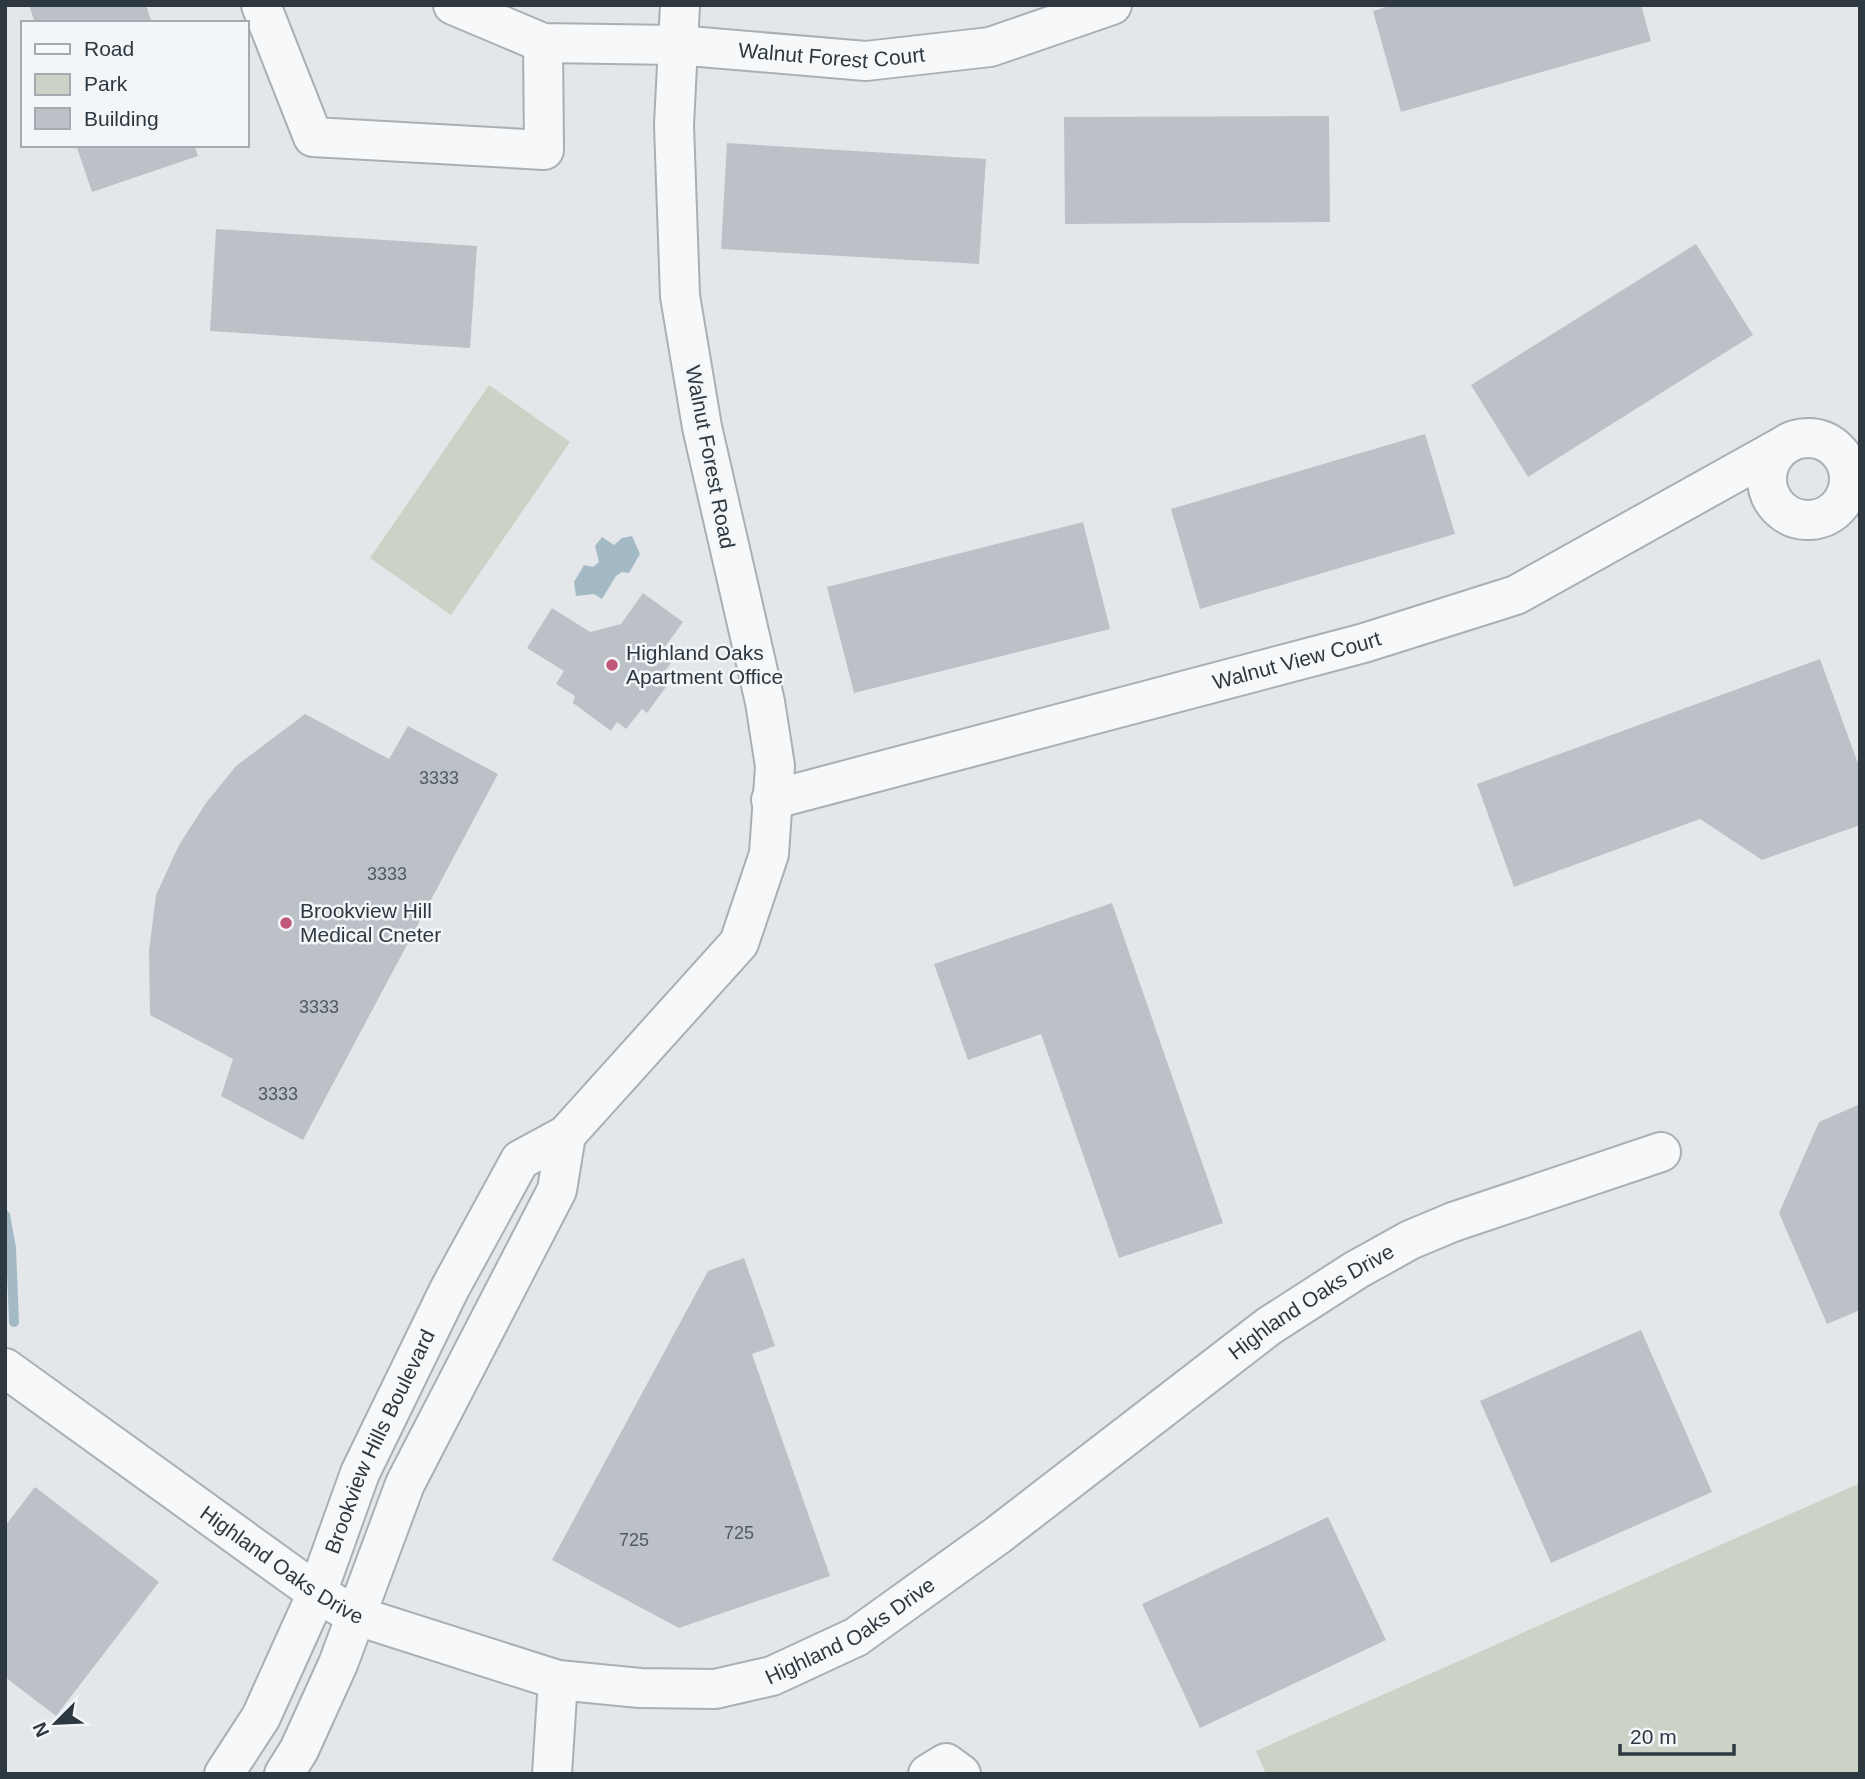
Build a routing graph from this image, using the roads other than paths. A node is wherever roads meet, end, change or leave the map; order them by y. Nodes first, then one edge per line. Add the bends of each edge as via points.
1 (261, 5) edge
2 (453, 5) edge
3 (680, 5) edge
4 (1112, 5) edge
5 (542, 43) junction
6 (677, 45) junction
7 (1792, 441) dead end
8 (771, 800) junction
9 (754, 903) joint
10 (566, 1135) junction
11 (1661, 1152) dead end
12 (5, 1368) edge
13 (317, 1593) junction
14 (354, 1615) junction
15 (558, 1680) junction
16 (224, 1774) edge
17 (284, 1774) edge
18 (552, 1774) edge

1 - 5 street via 313,137 544,150
2 - 5 street, Walnut Forest Court
3 - 6 street, Walnut Forest Road
4 - 6 street, Walnut Forest Court via 990,47 866,61
5 - 6 street, Walnut Forest Court
6 - 8 street, Walnut Forest Road via 674,125 680,296 702,427 765,702 775,766
7 - 8 street, Walnut View Court via 1516,595 1364,643
8 - 9 street, Walnut Forest Road via 769,854
9 - 10 street, Brookview Hills Boulevard via 739,943
10 - 13 street, Brookview Hills Boulevard via 520,1160 449,1290 360,1473
10 - 14 street, Brookview Hills Boulevard via 557,1190 405,1484
11 - 15 street, Highland Oaks Drive via 1453,1222 1356,1269 1269,1326 998,1535 856,1637 772,1676 715,1689
12 - 13 street, Highland Oaks Drive
13 - 14 street, Highland Oaks Drive
13 - 16 street, Brookview Hills Boulevard via 261,1717
14 - 15 street, Highland Oaks Drive
14 - 17 street, Brookview Hills Boulevard via 338,1664
15 - 18 street

